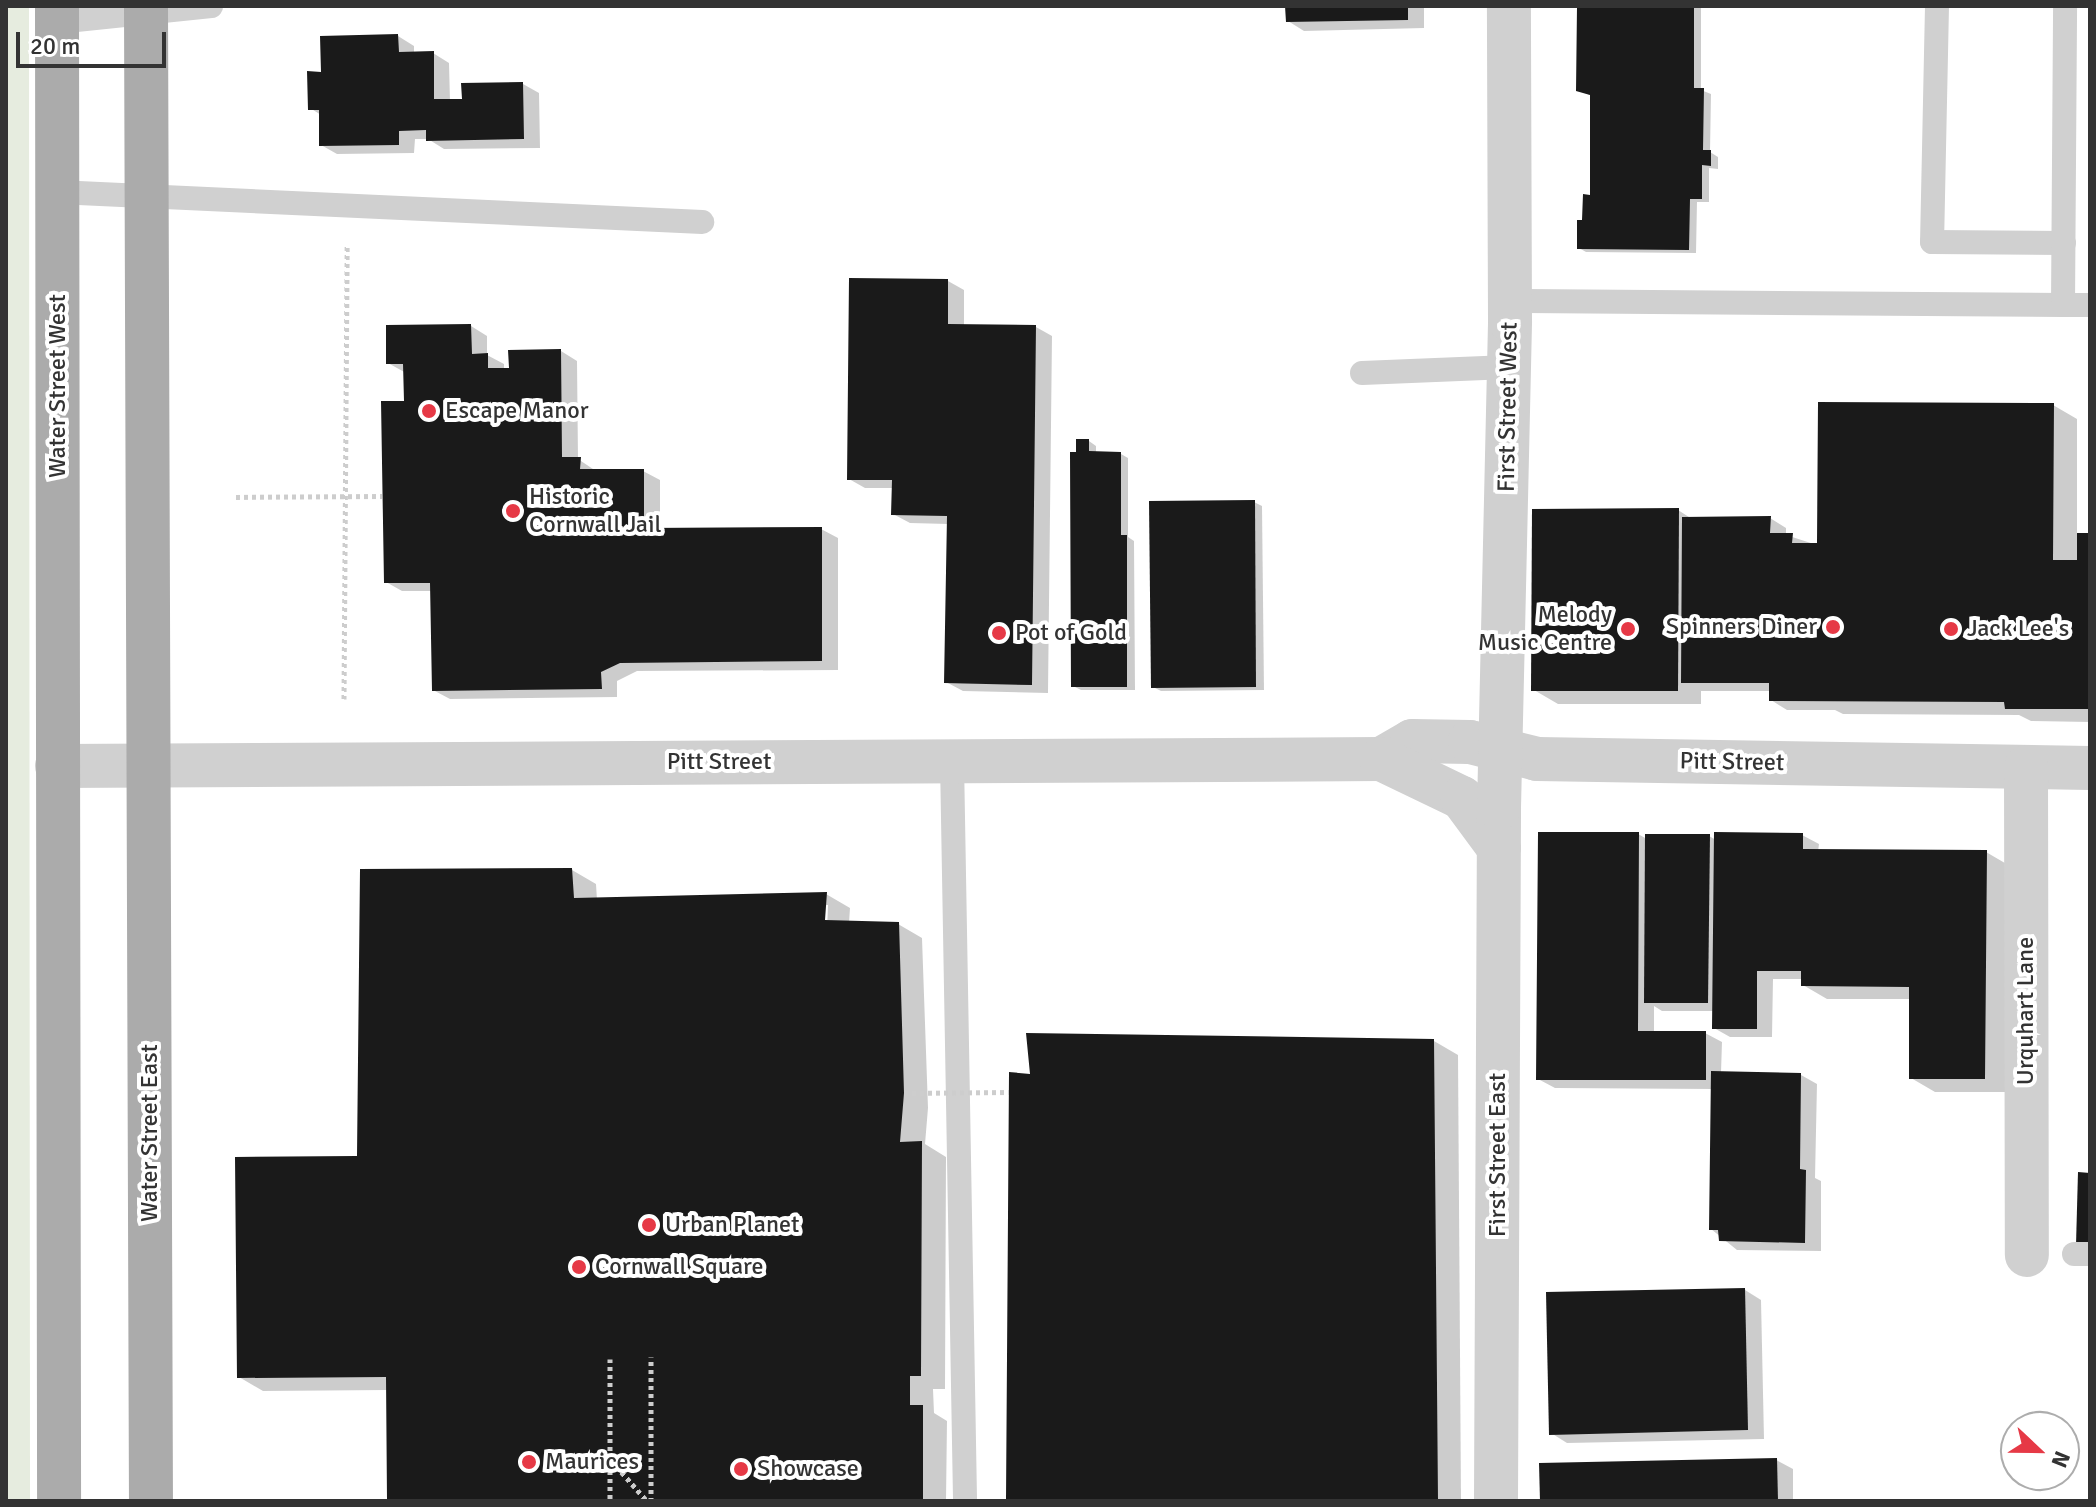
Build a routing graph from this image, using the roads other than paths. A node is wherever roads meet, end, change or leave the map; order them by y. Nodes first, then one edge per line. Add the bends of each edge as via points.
1 (211, 6) edge
2 (1509, 6) edge
3 (1937, 6) edge
4 (2065, 6) edge
5 (146, 9) edge
6 (57, 14) edge
7 (57, 192) junction
8 (147, 199) junction
9 (702, 222) dead end
10 (2064, 243) junction
11 (1510, 301) junction
12 (2063, 305) junction
13 (2090, 305) edge
14 (1509, 367) junction
15 (1362, 373) dead end
16 (1501, 750) junction
17 (1381, 759) junction
18 (952, 761) junction
19 (147, 765) junction
20 (57, 766) junction
21 (2026, 767) junction
22 (2090, 768) edge
23 (1499, 828) junction
24 (2027, 1255) dead end
25 (59, 1501) edge
26 (151, 1501) edge
27 (965, 1501) edge
28 (1496, 1501) edge

1 - 5 lane
2 - 11 street, First Street West
3 - 10 lane via 1932,242
4 - 10 lane
5 - 6 lane
5 - 8 main road
6 - 7 main road, Water Street West
7 - 8 lane
7 - 20 main road, Water Street West
8 - 9 lane
8 - 19 main road
10 - 12 lane
11 - 12 lane
11 - 14 street, First Street West
12 - 13 lane
14 - 15 lane
14 - 16 street, First Street West
16 - 17 street, Pitt Street via 1470,742 1412,741
16 - 21 street, Pitt Street via 1537,759
16 - 23 street, First Street West
17 - 18 street, Pitt Street
17 - 23 street, Pitt Street via 1462,798
18 - 19 street, Pitt Street
18 - 27 lane
19 - 20 street, Pitt Street
19 - 26 main road, Water Street East
20 - 25 main road
21 - 22 street, Pitt Street
21 - 24 street, Urquhart Lane
23 - 28 street, First Street East

